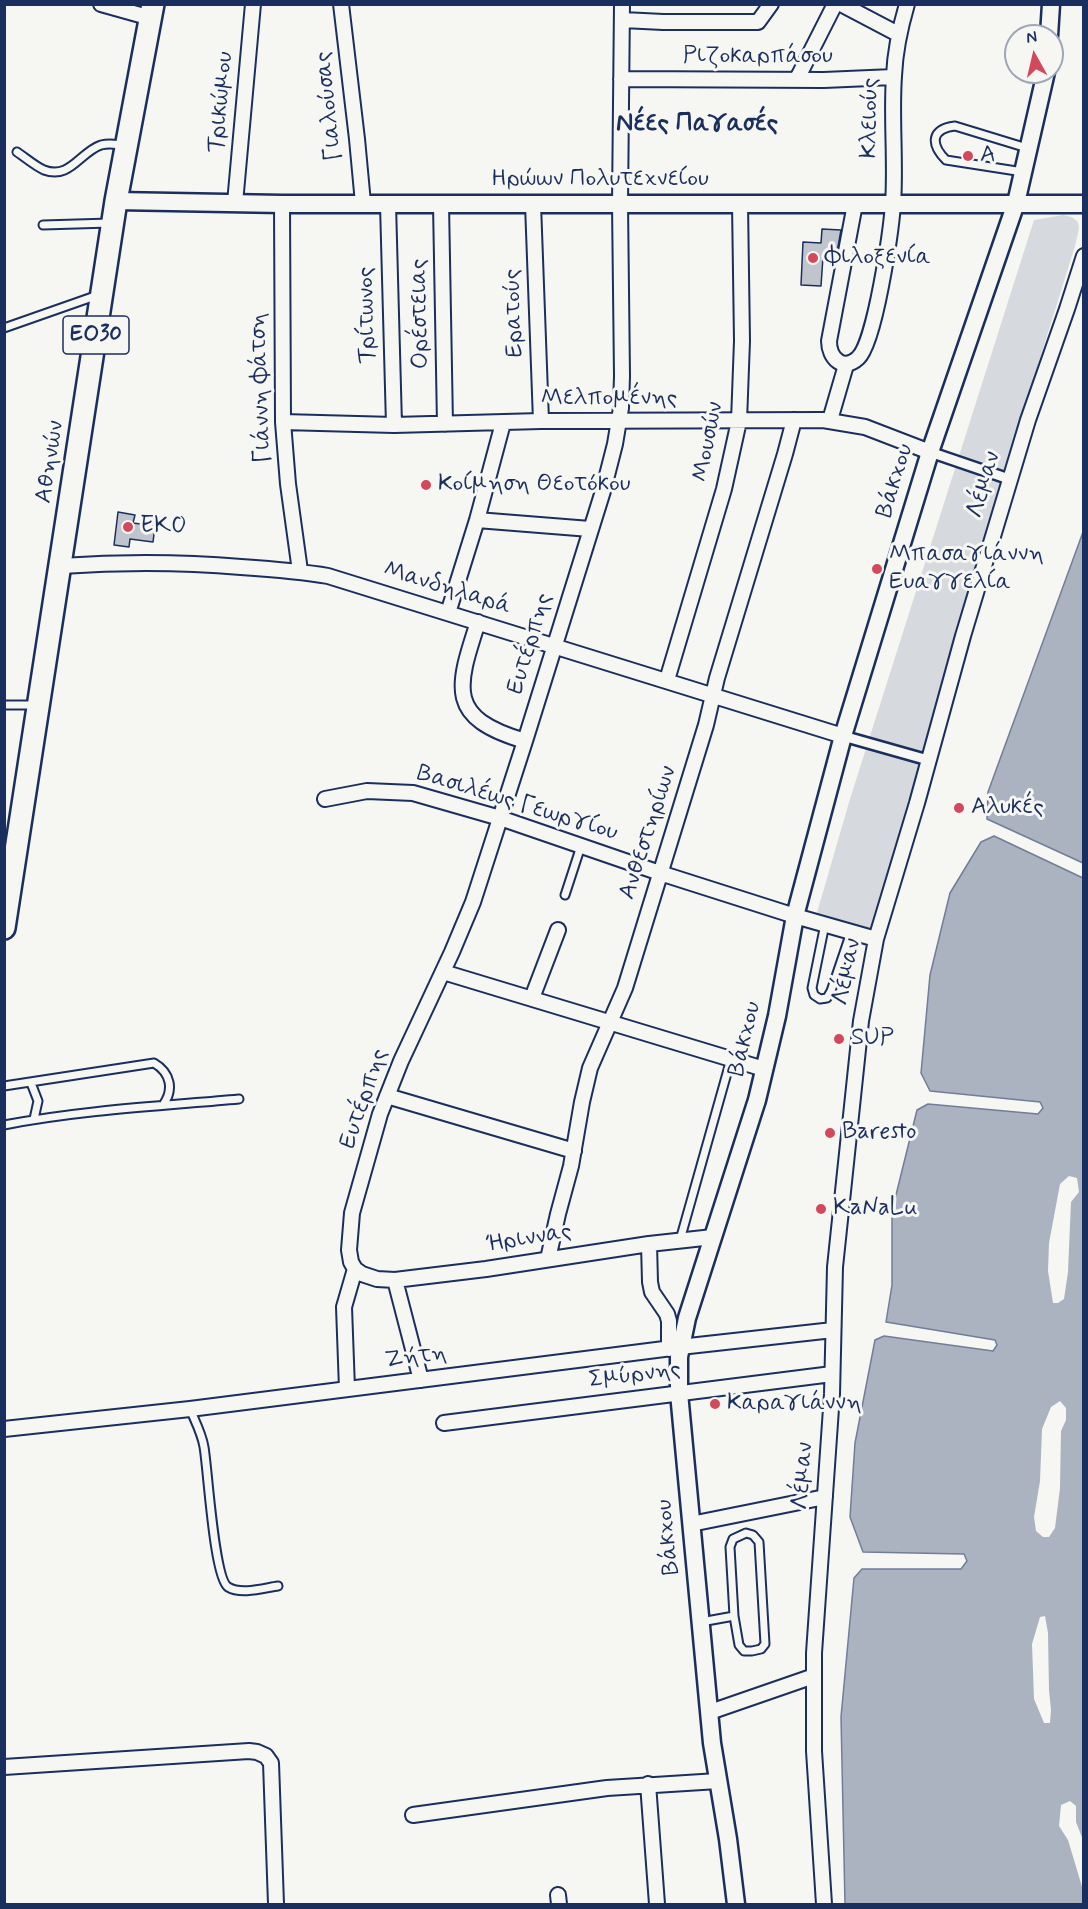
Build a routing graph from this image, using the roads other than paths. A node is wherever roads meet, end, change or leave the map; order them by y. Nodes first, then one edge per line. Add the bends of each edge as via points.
1 (101, 4) edge
2 (253, 4) edge
3 (341, 4) edge
4 (622, 4) edge
5 (771, 4) edge
6 (835, 4) edge
7 (841, 4) edge
8 (907, 4) edge
9 (1051, 4) edge
10 (152, 11) edge
11 (623, 20) junction
12 (1050, 24) edge
13 (898, 34) junction
14 (894, 77) junction
15 (621, 79) junction
16 (797, 79) junction
17 (1043, 84) edge
18 (127, 146) junction
19 (1029, 149) junction
20 (17, 152) dead end
21 (1024, 172) junction
22 (116, 201) junction
23 (235, 203) junction
24 (363, 203) junction
25 (1016, 203) junction
26 (282, 204) junction
27 (388, 204) junction
28 (441, 204) junction
29 (533, 204) junction
30 (620, 204) junction
31 (740, 204) junction
32 (855, 204) junction
33 (893, 204) junction
34 (1083, 204) edge
35 (113, 223) junction
36 (43, 225) dead end
37 (1083, 256) edge
38 (102, 293) junction
39 (4, 328) edge
40 (846, 365) junction
41 (794, 420) junction
42 (830, 420) junction
43 (541, 421) junction
44 (619, 421) junction
45 (739, 421) junction
46 (283, 422) junction
47 (502, 423) junction
48 (445, 424) junction
49 (394, 425) junction
50 (930, 452) junction
51 (1009, 479) junction
52 (477, 520) junction
53 (590, 529) junction
54 (61, 566) junction
55 (300, 571) junction
56 (448, 613) junction
57 (478, 622) junction
58 (554, 646) junction
59 (667, 680) junction
60 (712, 695) junction
61 (4, 705) edge
62 (39, 705) junction
63 (843, 736) junction
64 (525, 741) junction
65 (928, 760) junction
66 (325, 799) dead end
67 (500, 818) junction
68 (581, 846) junction
69 (660, 873) junction
70 (565, 895) dead end
71 (795, 916) junction
72 (825, 924) junction
73 (4, 928) edge
74 (558, 930) dead end
75 (851, 932) junction
76 (876, 939) junction
77 (443, 972) junction
78 (532, 998) junction
79 (610, 1023) junction
80 (731, 1059) junction
81 (764, 1069) junction
82 (31, 1083) junction
83 (4, 1086) edge
84 (387, 1096) junction
85 (239, 1099) dead end
86 (163, 1105) junction
87 (34, 1119) junction
88 (4, 1125) edge
89 (574, 1151) junction
90 (713, 1237) junction
91 (680, 1240) junction
92 (649, 1244) junction
93 (548, 1259) junction
94 (355, 1269) junction
95 (395, 1280) junction
96 (833, 1330) junction
97 (674, 1348) junction
98 (832, 1374) junction
99 (421, 1380) junction
100 (347, 1389) junction
101 (679, 1393) junction
102 (190, 1408) junction
103 (444, 1423) dead end
104 (4, 1428) edge
105 (825, 1497) junction
106 (691, 1524) junction
107 (278, 1587) dead end
108 (734, 1616) junction
109 (701, 1622) junction
110 (814, 1676) junction
111 (710, 1712) junction
112 (4, 1767) edge
113 (718, 1781) junction
114 (648, 1784) junction
115 (413, 1815) dead end
116 (276, 1905) edge
117 (657, 1905) edge
118 (736, 1905) edge
119 (824, 1905) edge

1 - 10 street
2 - 23 street, Τρικώμου
3 - 24 street, Γιαλούσας
4 - 11 street, Ευτέρπης
5 - 11 street via 762,19 753,23
6 - 16 street
7 - 13 street
8 - 13 street, Κλειούς
9 - 12 street
10 - 18 main road, Αθηνών / ΕΟ30
11 - 15 street, Ευτέρπης
13 - 14 street, Κλειούς
14 - 16 street, Ριζοκαρπάσου
14 - 33 street, Κλειούς
15 - 16 street, Ριζοκαρπάσου
15 - 30 street, Ευτέρπης
17 - 19 street, Βάκχου
18 - 20 lane via 102,145 68,170 57,172 46,171
18 - 22 main road, Αθηνών / ΕΟ30
19 - 21 street, Βάκχου
19 - 21 lane via 955,126 937,133 937,152 946,160
21 - 25 street, Βάκχου
22 - 23 street, Ηρώων Πολυτεχνείου
22 - 35 main road, Αθηνών / ΕΟ30
23 - 26 street, Ηρώων Πολυτεχνείου
24 - 26 street, Ηρώων Πολυτεχνείου
24 - 27 street, Ηρώων Πολυτεχνείου
25 - 33 street, Ηρώων Πολυτεχνείου
25 - 34 street, Ηρώων Πολυτεχνείου
25 - 50 street, Βάκχου
26 - 46 street, Γιάννη Φάτση
27 - 28 street, Ηρώων Πολυτεχνείου
27 - 49 street, Τρίτωνος
28 - 29 street, Ηρώων Πολυτεχνείου
28 - 48 street, Ορέστειας
29 - 30 street, Ηρώων Πολυτεχνείου
29 - 43 street, Ερατούς
30 - 31 street, Ηρώων Πολυτεχνείου
30 - 44 street, Ευτέρπης
31 - 32 street, Ηρώων Πολυτεχνείου
31 - 45 street, Μουσών
32 - 33 street, Ηρώων Πολυτεχνείου
32 - 40 street via 829,341 833,357
33 - 40 street, Κλειούς via 872,327 863,351
35 - 36 lane
35 - 38 main road, Αθηνών / ΕΟ30
37 - 51 street, Λέμαν
38 - 39 lane
38 - 54 main road, Αθηνών / ΕΟ30
40 - 42 street
41 - 42 street, Μελπομένης
41 - 45 street, Μελπομένης
41 - 60 street, Ανθεστηρίων
42 - 50 street, Μελπομένης via 865,427
43 - 44 street, Μελπομένης
43 - 47 street, Μελπομένης
44 - 45 street, Μελπομένης
44 - 53 street, Ευτέρπης
45 - 59 street, Μουσών via 724,489
46 - 49 street, Μελπομένης
46 - 55 street, Γιάννη Φάτση
47 - 48 street, Μελπομένης
47 - 52 street
48 - 49 street, Μελπομένης
50 - 51 street
50 - 63 street, Βάκχου
51 - 65 street, Λέμαν
52 - 53 street
52 - 56 street
53 - 58 street, Ευτέρπης
54 - 55 street, Μανδηλαρά via 149,562
54 - 62 main road, Αθηνών / ΕΟ30
55 - 56 street, Μανδηλαρά
56 - 57 street, Μανδηλαρά
57 - 58 street, Μανδηλαρά
57 - 64 street via 464,666 462,681 467,704 487,727
58 - 59 street, Μανδηλαρά
58 - 64 street, Ευτέρπης
59 - 60 street, Μανδηλαρά
60 - 63 street, Μανδηλαρά
60 - 69 street, Ανθεστηρίων
61 - 62 lane
62 - 73 main road, Αθηνών / ΕΟ30
63 - 65 street
63 - 71 street, Βάκχου
64 - 67 street, Ευτέρπης
65 - 76 street, Λέμαν
66 - 67 street, Βασιλέως Γεωργίου via 367,791 404,791
67 - 68 street, Βασιλέως Γεωργίου
67 - 77 street, Ευτέρπης
68 - 69 street, Βασιλέως Γεωργίου
68 - 70 lane
69 - 71 street, Βασιλέως Γεωργίου
69 - 79 street, Ανθεστηρίων via 625,988
71 - 72 street, Βασιλέως Γεωργίου
71 - 81 street, Βάκχου
72 - 75 street, Βασιλέως Γεωργίου
72 - 75 lane via 812,988 820,999 831,992
74 - 78 street
75 - 76 street, Βασιλέως Γεωργίου
76 - 96 street, Λέμαν via 861,1021 841,1203
77 - 78 street
77 - 84 street, Ευτέρπης
78 - 79 street
79 - 80 street
79 - 89 street, Ανθεστηρίων via 590,1068
80 - 81 street
80 - 91 lane
81 - 90 street, Βάκχου
82 - 83 lane
82 - 86 lane via 154,1063 169,1080 170,1094
82 - 87 lane via 38,1101
84 - 89 street
84 - 94 street, Ευτέρπης via 352,1213 349,1250
85 - 86 lane
86 - 87 lane
87 - 88 lane
89 - 93 street, Ανθεστηρίων
90 - 91 street, Ήριννας
90 - 97 street, Βάκχου
91 - 92 street, Ήριννας
92 - 93 street, Ήριννας
92 - 97 street via 652,1292 667,1314
93 - 95 street, Ήριννας
94 - 95 street, Ήριννας via 372,1278
94 - 100 street via 344,1307
95 - 99 street
96 - 97 street, Ζήτη
96 - 98 street, Λέμαν
97 - 99 street, Ζήτη
97 - 101 street, Βάκχου
98 - 101 street, Σμύρνης
98 - 105 street, Λέμαν
99 - 100 street, Ζήτη
100 - 102 street, Ζήτη
101 - 103 street, Σμύρνης
101 - 106 street, Βάκχου
102 - 104 street, Ζήτη
102 - 107 lane via 204,1445 222,1580 234,1589
105 - 106 street
105 - 110 street, Λέμαν
106 - 109 street, Βάκχου
108 - 108 lane via 730,1546 733,1539 746,1533 759,1542 765,1644 761,1649 744,1651 739,1645
108 - 109 lane
109 - 111 street, Βάκχου
110 - 111 street
110 - 119 street, Λέμαν via 813,1731
111 - 113 street, Βάκχου
112 - 116 street via 220,1752 257,1752 266,1756 271,1763
113 - 114 street
113 - 118 street, Βάκχου
114 - 115 street
114 - 117 street

